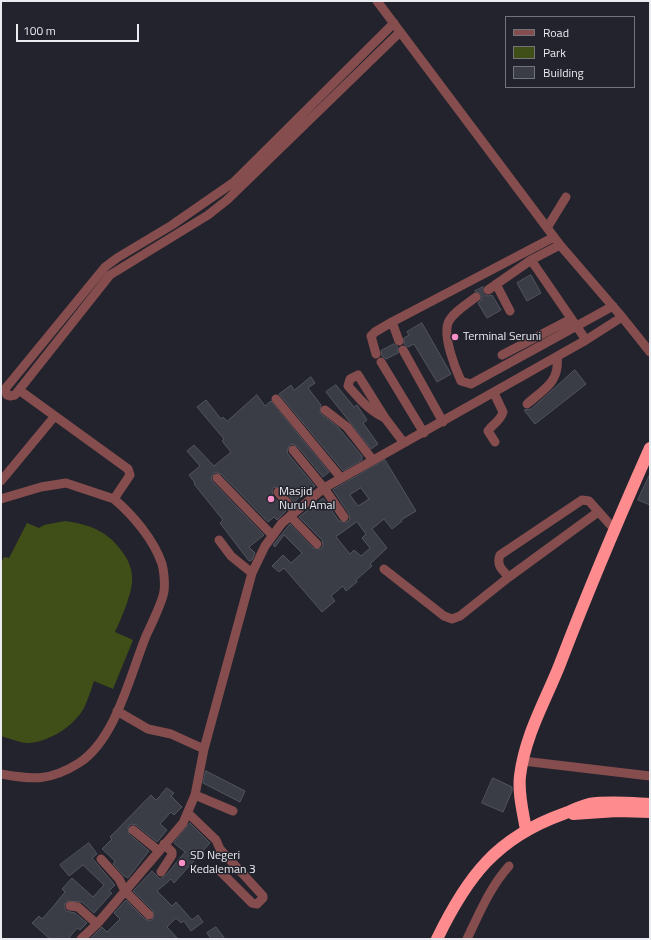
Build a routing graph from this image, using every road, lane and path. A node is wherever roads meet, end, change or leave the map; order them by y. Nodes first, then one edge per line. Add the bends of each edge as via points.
1 (381, 2) edge
2 (394, 23) junction
3 (400, 32) junction
4 (234, 182) junction
5 (239, 191) junction
6 (566, 197) dead end
7 (547, 228) junction
8 (554, 237) junction
9 (560, 245) junction
10 (531, 260) junction
11 (476, 298) tunnel mouth
12 (613, 306) junction
13 (510, 312) dead end
14 (622, 317) junction
15 (571, 319) junction
16 (392, 322) junction
17 (578, 327) junction
18 (586, 340) junction
19 (400, 341) dead end
20 (403, 350) dead end
21 (650, 352) edge
22 (502, 355) dead end
23 (557, 357) junction
24 (19, 390) junction
25 (494, 393) junction
26 (276, 399) dead end
27 (527, 404) dead end
28 (325, 410) dead end
29 (54, 417) junction
30 (385, 418) junction
31 (443, 422) junction
32 (424, 433) junction
33 (495, 442) dead end
34 (404, 443) junction
35 (650, 448) edge
36 (292, 450) dead end
37 (372, 459) junction
38 (217, 478) dead end
39 (341, 478) junction
40 (1, 481) edge
41 (324, 488) junction
42 (278, 492) dead end
43 (114, 498) junction
44 (1, 499) edge
45 (598, 512) junction
46 (292, 514) junction
47 (344, 517) dead end
48 (614, 529) junction
49 (272, 535) junction
50 (219, 540) dead end
51 (317, 544) dead end
52 (384, 569) dead end
53 (252, 573) junction
54 (509, 577) junction
55 (118, 711) junction
56 (204, 749) junction
57 (523, 761) junction
58 (1, 774) edge
59 (650, 776) edge
60 (195, 795) junction
61 (650, 804) edge
62 (233, 811) dead end
63 (188, 812) junction
64 (650, 812) edge
65 (562, 814) junction
66 (133, 830) dead end
67 (526, 830) junction
68 (162, 848) junction
69 (100, 859) dead end
70 (509, 866) dead end
71 (220, 871) dead end
72 (161, 872) dead end
73 (125, 891) junction
74 (70, 906) dead end
75 (149, 915) dead end
76 (97, 924) junction
77 (81, 939) edge
78 (438, 939) edge
79 (467, 939) edge

1 - 2 street
2 - 3 street
2 - 4 street
3 - 5 street
3 - 7 street
4 - 5 street
4 - 24 street via 105,267 5,390 7,395 13,396
5 - 24 street via 208,215 110,275
6 - 7 street
7 - 8 street
8 - 9 street
8 - 16 street
9 - 10 street
9 - 12 street
10 - 13 street via 492,287
10 - 15 street
11 - 17 street via 448,322 447,333 455,369 461,381 471,384
12 - 14 street
12 - 17 street
14 - 18 street
14 - 21 street
15 - 17 street
15 - 22 street
16 - 19 street
16 - 32 street via 371,336 378,358
17 - 18 street
18 - 23 street
20 - 31 street
23 - 25 street
23 - 27 street via 558,368 553,380
24 - 29 street
25 - 31 street
25 - 33 street via 503,412 501,420 488,431
26 - 39 street
28 - 37 street via 347,427
29 - 40 street
29 - 43 street via 128,469 130,475
30 - 30 street via 364,404 348,386 350,379 358,375
30 - 34 street
31 - 32 street
32 - 34 street
34 - 37 street
35 - 48 highway
36 - 41 street
37 - 39 street
38 - 49 street
39 - 41 street
41 - 46 street
41 - 47 street
42 - 46 street
43 - 44 street via 66,483 41,487
43 - 55 street via 142,528 162,564 164,592
45 - 48 street
45 - 54 street
45 - 54 street via 589,501 582,500 500,555 500,567
46 - 49 street
46 - 51 street
48 - 57 highway via 559,666 530,730
49 - 53 street
50 - 53 street via 231,556
52 - 54 street via 444,616 452,619 460,616
53 - 56 street
55 - 56 street via 148,728 171,734
55 - 58 street via 99,743 80,762 50,777 28,779
56 - 60 street
57 - 59 street
57 - 67 highway via 520,792
60 - 62 street
60 - 63 street
61 - 65 highway via 616,802 588,805
63 - 68 street
63 - 71 street via 216,840 220,849 263,898 257,904 252,903
64 - 65 highway
65 - 67 highway
66 - 68 street
67 - 78 highway via 498,850 477,871 458,899
68 - 72 street via 172,852 172,855
68 - 73 street
69 - 73 street via 119,879
70 - 79 street via 482,906
73 - 75 street
73 - 76 street
74 - 76 street via 78,907
76 - 77 street

